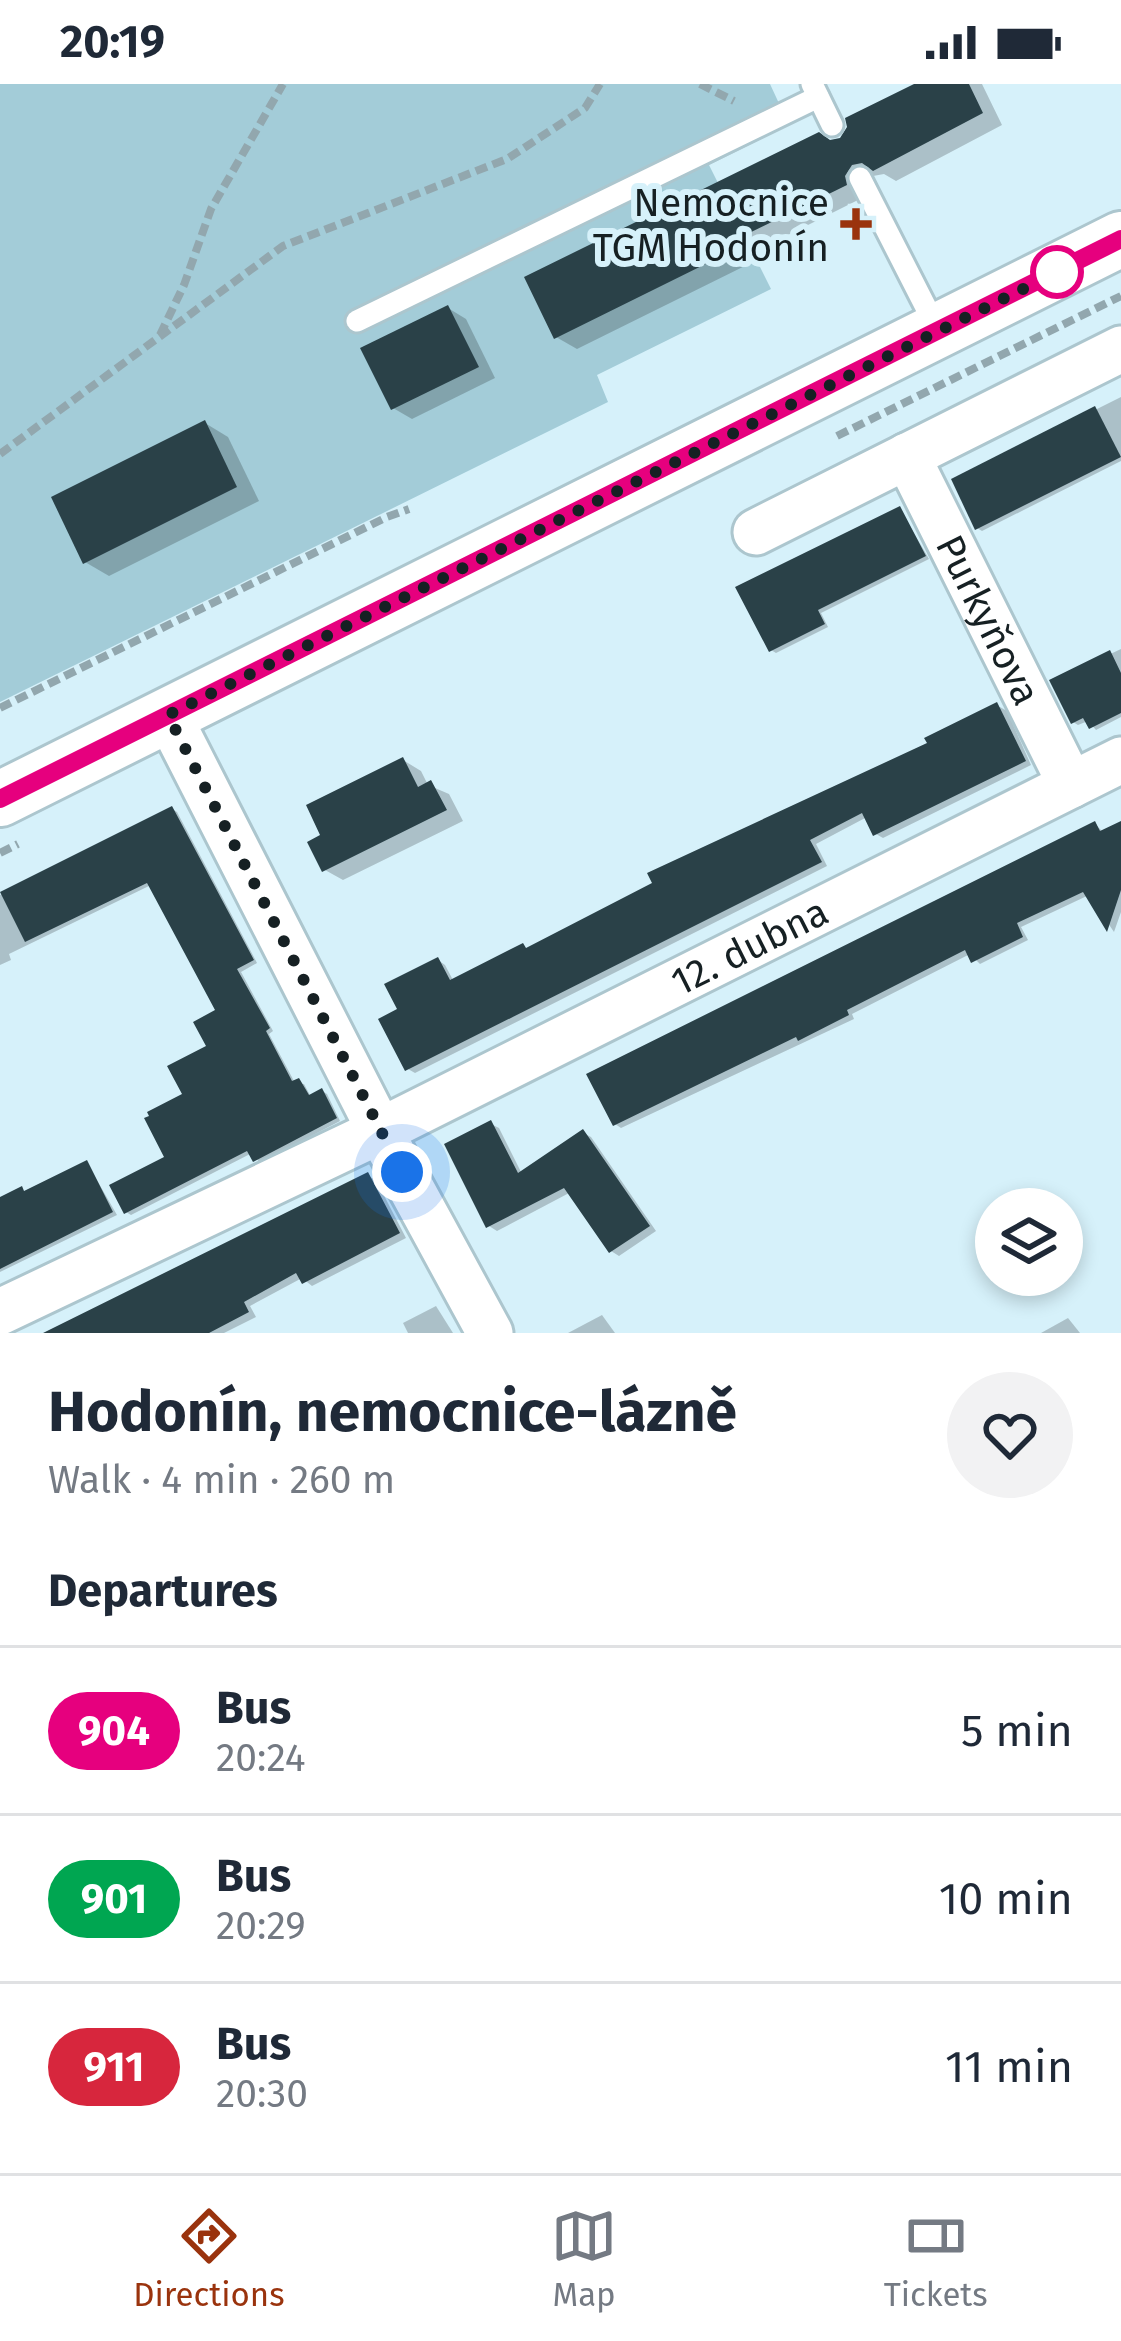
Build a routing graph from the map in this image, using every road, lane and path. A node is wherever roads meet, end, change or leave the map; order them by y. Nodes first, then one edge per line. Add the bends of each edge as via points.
1 (283, 84) edge
2 (600, 84) edge
3 (700, 84) edge
4 (815, 91) edge
5 (734, 101) dead end
6 (832, 125) dead end
7 (860, 178) dead end
8 (1121, 239) edge
9 (357, 321) dead end
10 (938, 331) junction
11 (158, 338) junction
12 (1121, 349) edge
13 (0, 454) edge
14 (907, 456) junction
15 (409, 509) dead end
16 (755, 532) dead end
17 (0, 708) edge
18 (168, 715) junction
19 (1121, 760) edge
20 (1071, 785) junction
21 (0, 799) edge
22 (380, 1131) junction
23 (0, 1312) edge
24 (490, 1333) edge

1 - 11 path via 211,208
2 - 11 path via 585,108 507,159 283,246
3 - 5 path
4 - 6 lane
4 - 9 lane
7 - 10 lane
8 - 10 street
10 - 18 street
11 - 13 path
12 - 14 street
14 - 16 street
14 - 20 street, Purkyňova
15 - 17 path
18 - 21 street
18 - 22 street
19 - 20 street, 12. dubna
20 - 22 street, 12. dubna
22 - 23 street, 12. dubna
22 - 24 street

